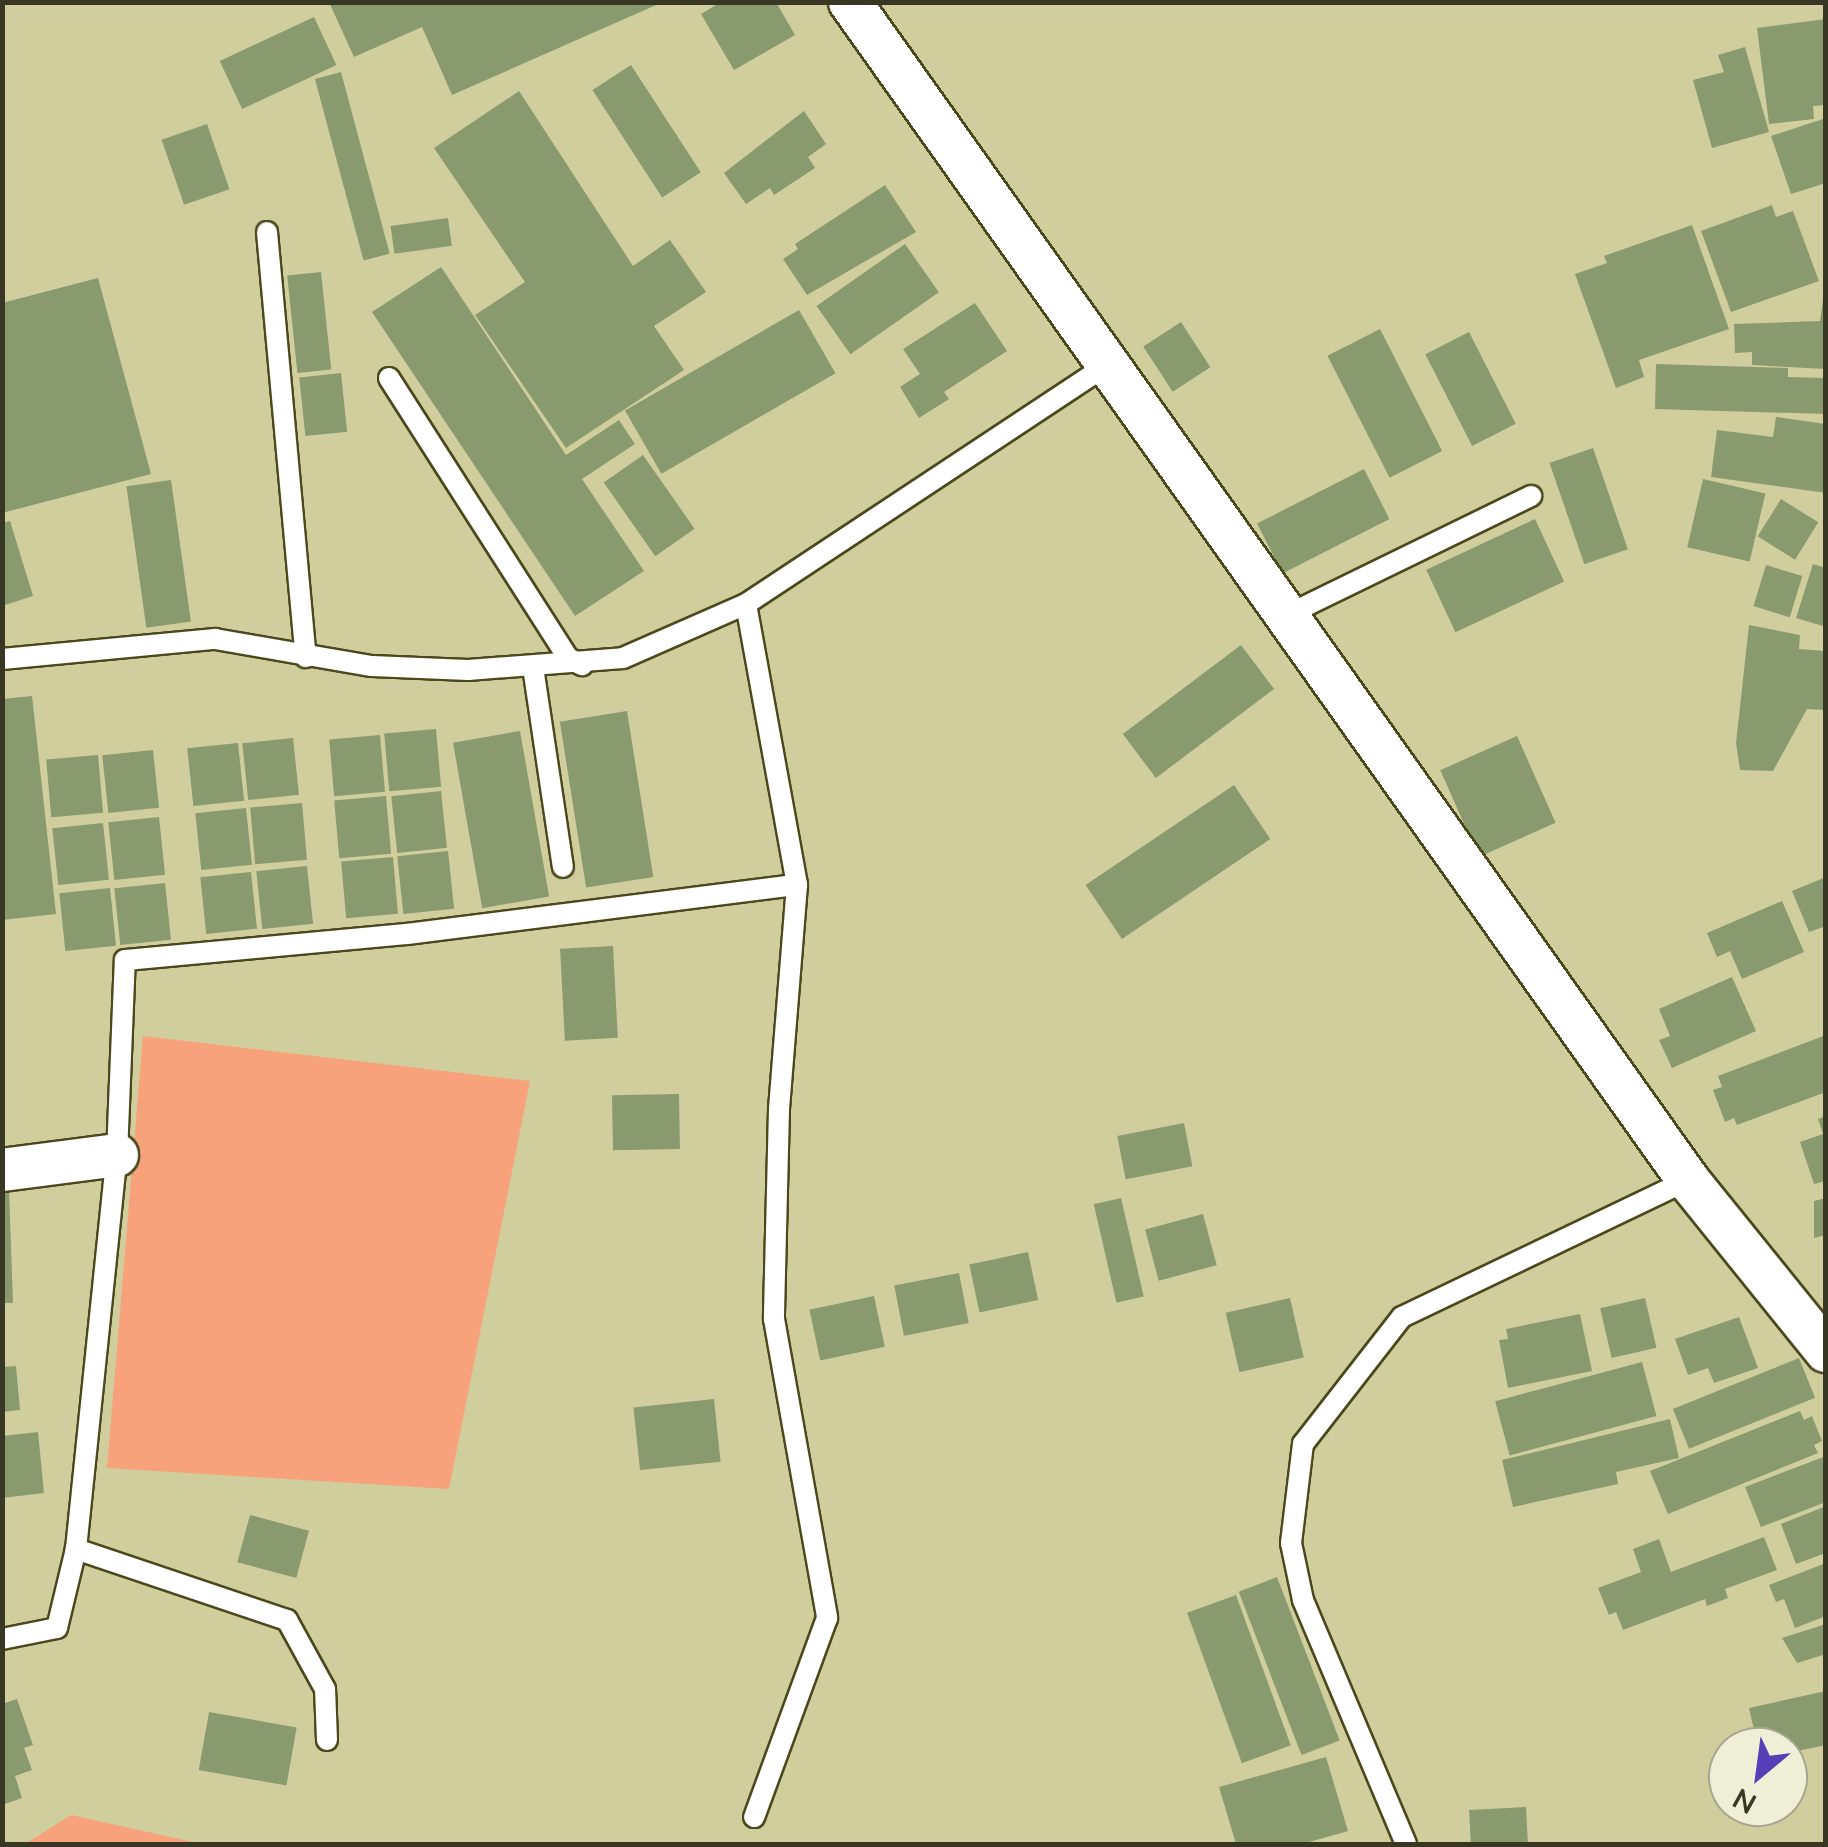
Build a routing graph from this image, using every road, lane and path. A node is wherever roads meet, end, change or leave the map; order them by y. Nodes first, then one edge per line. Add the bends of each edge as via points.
1 (850, 2) edge
2 (267, 232) dead end
3 (1107, 366) junction
4 (389, 378) dead end
5 (1531, 496) dead end
6 (746, 604) junction
7 (1285, 616) junction
8 (306, 657) junction
9 (2, 659) edge
10 (584, 665) junction
11 (533, 667) junction
12 (563, 867) dead end
13 (797, 885) junction
14 (116, 1155) junction
15 (2, 1170) edge
16 (1688, 1180) junction
17 (1826, 1351) edge
18 (76, 1549) junction
19 (2, 1638) edge
20 (326, 1740) dead end
21 (754, 1818) dead end
22 (1406, 1844) edge

1 - 3 street
2 - 8 lane
3 - 6 lane
3 - 7 street
4 - 10 lane via 568,658
5 - 7 lane
6 - 10 lane via 623,658
6 - 13 lane
7 - 16 street
8 - 9 lane via 215,639
8 - 11 lane via 372,666
10 - 11 lane
11 - 12 lane
13 - 14 lane via 407,934 125,960
13 - 21 lane via 779,1109 774,1319 826,1618
14 - 15 street
14 - 18 lane
16 - 17 street
16 - 22 lane via 1402,1317 1302,1444 1291,1543 1303,1600
18 - 19 lane via 56,1628
18 - 20 lane via 287,1620 325,1690

